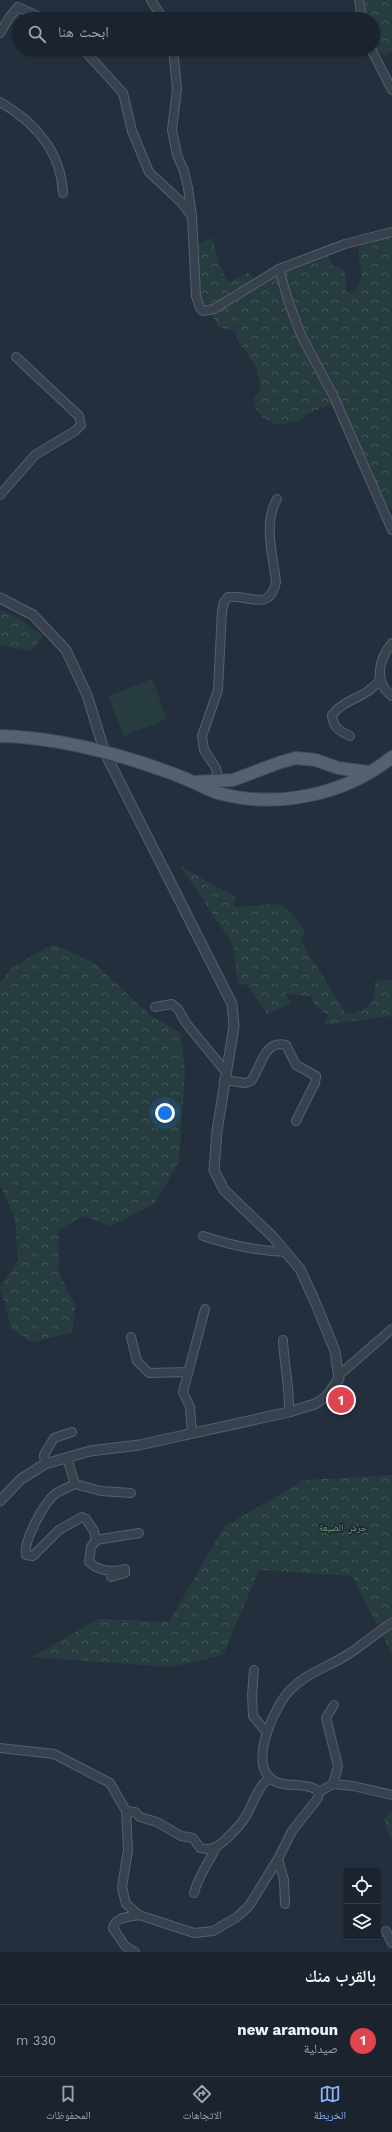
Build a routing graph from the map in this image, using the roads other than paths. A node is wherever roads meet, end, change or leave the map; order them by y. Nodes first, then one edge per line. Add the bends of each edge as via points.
1 (151, 0) edge
2 (359, 0) edge
3 (14, 12) edge
4 (33, 12) edge
5 (159, 12) edge
6 (361, 12) edge
7 (12, 14) edge
8 (0, 33) edge
9 (89, 56) edge
10 (174, 56) edge
11 (375, 56) edge
12 (392, 90) edge
13 (0, 102) edge
14 (63, 193) dead end
15 (192, 216) junction
16 (392, 232) edge
17 (280, 269) junction
18 (16, 357) dead end
19 (0, 495) edge
20 (277, 499) dead end
21 (392, 530) edge
22 (0, 598) edge
23 (392, 643) edge
24 (380, 680) junction
25 (392, 696) edge
26 (0, 736) edge
27 (350, 736) dead end
28 (106, 753) junction
29 (392, 757) edge
30 (368, 772) junction
31 (233, 780) junction
32 (219, 787) junction
33 (232, 797) junction
34 (156, 1007) dead end
35 (225, 1076) junction
36 (296, 1121) dead end
37 (203, 1236) dead end
38 (286, 1252) junction
39 (205, 1309) dead end
40 (392, 1329) edge
41 (131, 1337) dead end
42 (283, 1340) dead end
43 (188, 1372) junction
44 (339, 1375) junction
45 (289, 1412) junction
46 (72, 1432) dead end
47 (192, 1433) junction
48 (67, 1458) junction
49 (45, 1464) junction
50 (75, 1484) junction
51 (131, 1493) dead end
52 (0, 1501) edge
53 (139, 1533) dead end
54 (96, 1540) junction
55 (111, 1577) dead end
56 (392, 1623) edge
57 (254, 1670) dead end
58 (334, 1705) dead end
59 (267, 1733) junction
60 (0, 1748) edge
61 (270, 1778) junction
62 (333, 1784) junction
63 (319, 1792) junction
64 (392, 1795) edge
65 (126, 1811) junction
66 (216, 1847) junction
67 (278, 1859) junction
68 (194, 1893) dead end
69 (285, 1904) dead end
70 (139, 1915) junction
71 (386, 1931) dead end
72 (392, 1943) edge
73 (135, 1952) edge

1 - 5 street
2 - 6 street
3 - 4 street via 18,7
7 - 8 street
9 - 15 street via 123,93 132,131 149,172
10 - 15 street via 177,89 172,130 177,155 184,171
11 - 12 street
13 - 14 street via 23,118 44,140 60,167
15 - 17 street via 196,296 203,311 214,309
16 - 17 street via 340,246
17 - 21 street via 301,335 334,398
18 - 19 street via 79,416 81,425 35,455
20 - 32 street via 271,509 270,520 276,582 274,591 264,600 228,597 222,611 218,690 202,736 204,750 216,768
22 - 28 street via 33,615 66,650 88,695
23 - 24 street via 380,663
24 - 25 street
24 - 27 street via 371,690 340,706 332,715 336,729
26 - 28 main road via 25,737
28 - 32 main road via 194,782
28 - 35 street via 232,1004 234,1026
29 - 30 main road
30 - 31 main road via 296,758
30 - 33 main road via 355,781 321,793 277,799
31 - 32 main road
31 - 33 main road
32 - 33 main road
34 - 35 street via 172,1004 178,1009
35 - 36 street via 245,1083 251,1081 270,1048 276,1044 286,1045 296,1065 316,1076
35 - 38 street via 216,1131 214,1170 224,1190
37 - 38 street via 236,1246
38 - 44 street via 300,1269 316,1304 335,1351
39 - 43 street
40 - 44 street
41 - 43 street via 137,1361 149,1373
42 - 45 street via 290,1392
43 - 47 street via 183,1392 190,1407
44 - 45 street via 327,1396 314,1404
45 - 47 street
46 - 49 street via 54,1438 44,1456
47 - 48 street via 139,1445 90,1451
48 - 49 street
48 - 50 street
49 - 52 street via 21,1479
50 - 51 street via 101,1491
50 - 54 street via 56,1493 44,1506 27,1545 26,1555 33,1556 59,1530 82,1517 94,1531
53 - 54 street
54 - 55 street via 91,1547 89,1562 95,1568 106,1571 125,1569 125,1573
56 - 59 street via 351,1653 309,1675 291,1689 278,1708
57 - 59 street via 253,1716
58 - 62 street via 326,1718 338,1766
59 - 61 street via 263,1752
60 - 65 street via 54,1754 107,1780
61 - 63 street
61 - 66 street via 260,1788 238,1827
62 - 63 street
62 - 64 street
63 - 67 street via 318,1798 292,1831
65 - 66 street via 157,1822 181,1836 193,1838 200,1848 210,1850
65 - 70 street via 128,1850 122,1887 126,1904
66 - 68 street via 204,1874 198,1879
67 - 69 street via 284,1880
67 - 70 street via 249,1906 237,1917 213,1931 183,1931
70 - 73 street via 118,1919 114,1922 113,1928 125,1946
71 - 72 street

